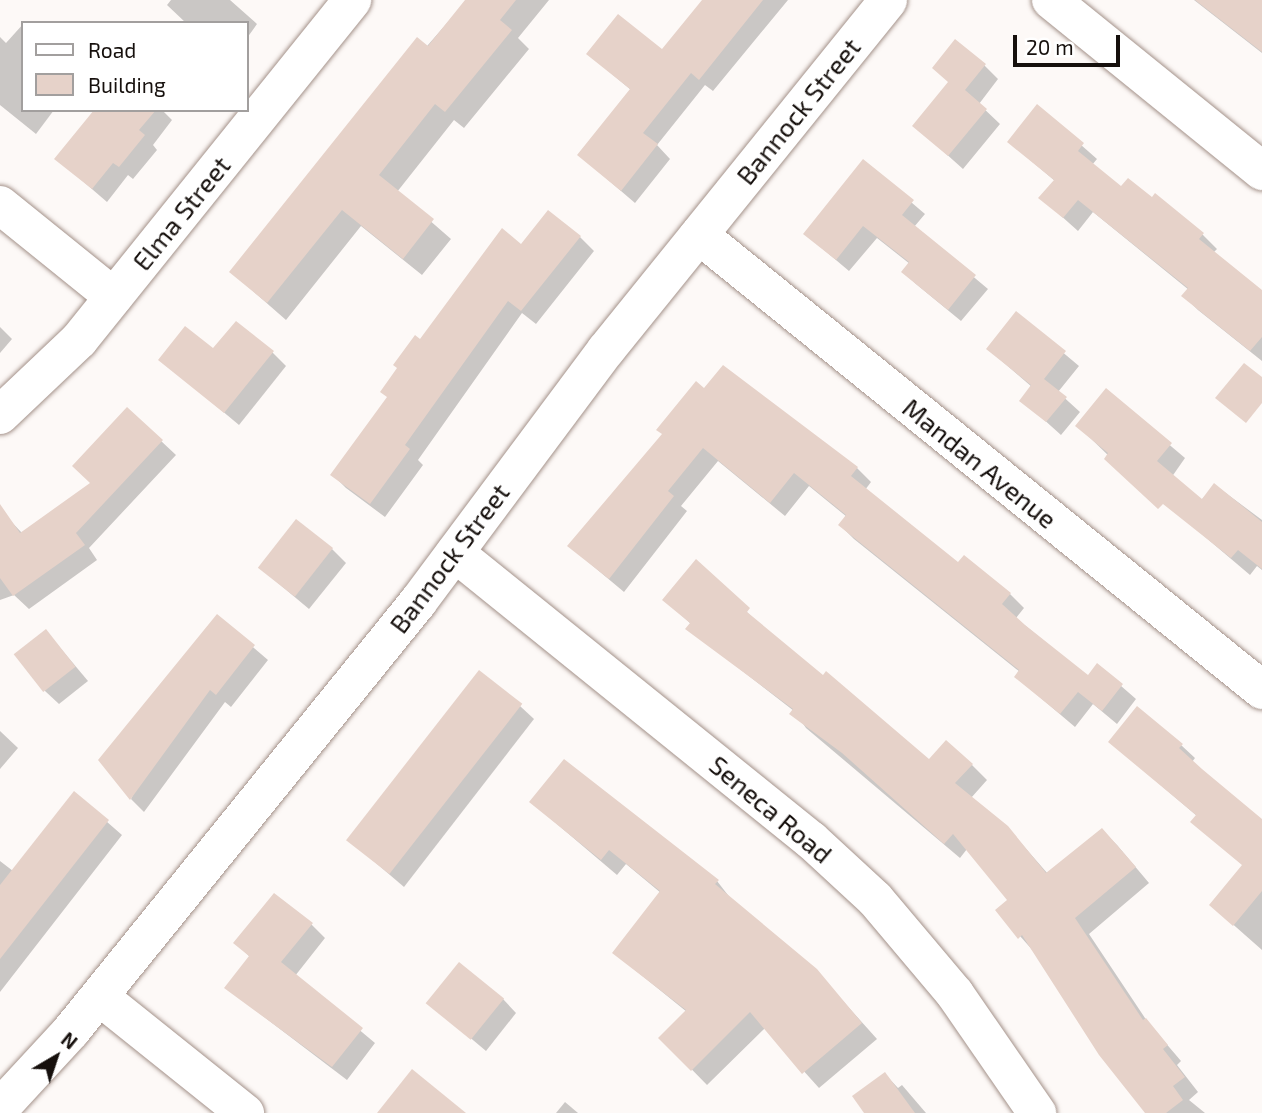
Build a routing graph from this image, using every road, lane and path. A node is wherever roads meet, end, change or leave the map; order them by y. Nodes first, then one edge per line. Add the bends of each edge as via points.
1 (352, 0) edge
2 (888, 0) edge
3 (1051, 0) edge
4 (1262, 171) edge
5 (0, 205) edge
6 (699, 235) junction
7 (114, 297) junction
8 (0, 415) edge
9 (455, 553) junction
10 (1262, 690) edge
11 (100, 997) junction
12 (0, 1108) edge
13 (244, 1113) edge
14 (1037, 1113) edge

1 - 7 street, Elma Street
2 - 6 street, Bannock Street
3 - 4 street
5 - 7 street
6 - 9 street, Bannock Street via 547,426
6 - 10 street, Mandan Avenue
7 - 8 street, Elma Street via 58,363
9 - 11 street, Bannock Street
9 - 14 street, Seneca Road via 811,840 875,899 955,994
11 - 12 street, Bannock Street
11 - 13 street

